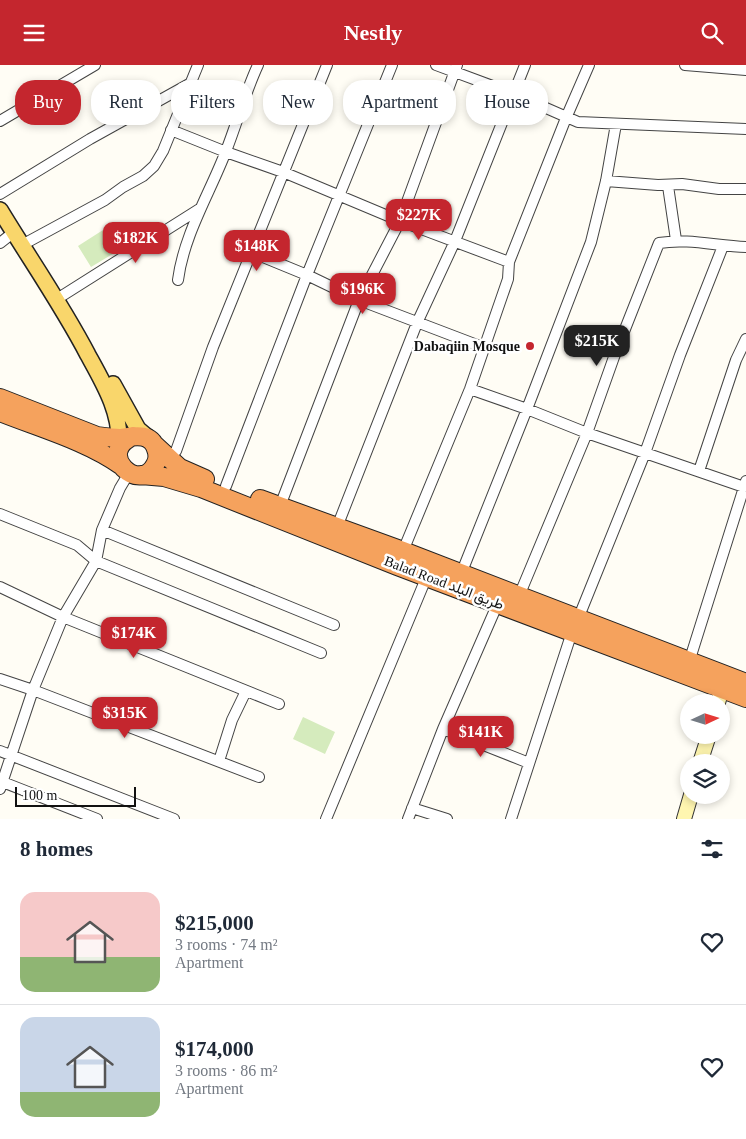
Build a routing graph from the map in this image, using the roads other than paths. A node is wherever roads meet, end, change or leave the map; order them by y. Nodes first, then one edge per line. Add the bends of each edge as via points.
1 (95, 65) edge
2 (198, 65) edge
3 (258, 65) edge
4 (327, 65) edge
5 (392, 65) edge
6 (436, 65) edge
7 (525, 65) edge
8 (589, 65) edge
9 (685, 65) edge
10 (455, 69) edge
11 (746, 70) edge
12 (191, 80) edge
13 (481, 80) edge
14 (519, 80) edge
15 (171, 94) edge
16 (548, 110) edge
17 (566, 118) junction
18 (0, 121) edge
19 (616, 124) junction
20 (172, 125) edge
21 (502, 125) edge
22 (746, 129) edge
23 (170, 130) junction
24 (226, 152) junction
25 (283, 171) junction
26 (606, 181) junction
27 (668, 186) junction
28 (746, 189) edge
29 (0, 194) edge
30 (340, 196) junction
31 (201, 208) junction
32 (0, 210) edge
33 (400, 221) junction
34 (14, 232) junction
35 (676, 240) junction
36 (455, 241) junction
37 (0, 243) edge
38 (22, 245) junction
39 (723, 246) junction
40 (746, 247) edge
41 (252, 252) junction
42 (509, 261) junction
43 (307, 275) junction
44 (178, 280) dead end
45 (57, 299) junction
46 (359, 300) junction
47 (417, 323) junction
48 (75, 329) junction
49 (746, 339) edge
50 (485, 348) junction
51 (470, 389) junction
52 (0, 398) edge
53 (528, 409) junction
54 (0, 412) edge
55 (586, 433) junction
56 (124, 441) junction
57 (157, 447) junction
58 (645, 453) junction
59 (131, 471) junction
60 (699, 471) junction
61 (745, 484) edge
62 (226, 486) junction
63 (280, 506) junction
64 (0, 514) edge
65 (337, 527) junction
66 (102, 530) junction
67 (403, 551) junction
68 (96, 561) junction
69 (461, 574) junction
70 (426, 576) junction
71 (0, 587) edge
72 (519, 596) junction
73 (498, 603) junction
74 (63, 617) junction
75 (334, 625) dead end
76 (575, 626) junction
77 (320, 653) dead end
78 (689, 662) junction
79 (0, 679) edge
80 (745, 684) edge
81 (722, 689) edge
82 (33, 690) junction
83 (246, 691) junction
84 (279, 704) dead end
85 (442, 729) junction
86 (0, 751) edge
87 (13, 755) junction
88 (219, 761) junction
89 (530, 763) junction
90 (259, 777) dead end
91 (1, 784) edge
92 (688, 804) edge
93 (412, 808) junction
94 (97, 819) edge
95 (174, 819) edge
96 (326, 819) edge
97 (408, 819) edge
98 (447, 819) edge
99 (511, 819) edge
100 (684, 819) edge

1 - 18 street
2 - 12 street
3 - 24 street
4 - 25 street
5 - 30 street
6 - 10 street
7 - 14 street
8 - 17 street
9 - 11 street
10 - 13 street
10 - 33 street
15 - 29 street
16 - 17 street
17 - 19 street via 578,122
17 - 42 street
19 - 22 street
19 - 26 street
20 - 23 street
21 - 36 street
23 - 24 street
23 - 38 street via 163,151 143,176
24 - 25 street
24 - 31 street
25 - 30 street
25 - 41 street
26 - 27 street
26 - 53 street via 591,242
27 - 28 street via 682,184
27 - 35 street
30 - 33 street
30 - 43 street
31 - 44 street
31 - 45 street
32 - 34 main road
33 - 36 street
33 - 46 street
34 - 37 street
34 - 38 main road
35 - 39 street
35 - 55 street via 658,243
36 - 42 street
36 - 47 street
38 - 45 main road
39 - 40 street
39 - 58 street
41 - 43 street
41 - 57 street via 213,347 176,451
42 - 50 street via 508,279
43 - 46 street
43 - 62 street
45 - 48 main road
46 - 47 street
46 - 63 street
47 - 50 street
47 - 65 street
48 - 56 main road via 109,394
48 - 57 main road via 103,366 138,429
49 - 60 street
50 - 51 street
51 - 53 street
51 - 67 street
52 - 56 highway via 97,436
53 - 55 street
53 - 69 street
54 - 59 highway, Balad Road طريق البلد via 108,456
55 - 58 street
55 - 72 street
56 - 57 highway via 145,437
56 - 59 highway via 119,461
57 - 59 highway via 157,459 150,471
57 - 62 highway, Balad Road طريق البلد via 180,468
58 - 60 street
58 - 76 street
59 - 66 street via 120,487
59 - 70 highway, Balad Road طريق البلد via 181,481
60 - 61 street
61 - 78 street
62 - 63 highway, Balad Road طريق البلد
63 - 65 highway, Balad Road طريق البلد
64 - 68 street via 77,545
65 - 67 highway, Balad Road طريق البلد
66 - 68 street
66 - 75 street
67 - 69 highway, Balad Road طريق البلد
68 - 74 street
68 - 77 street
69 - 72 highway, Balad Road طريق البلد
70 - 73 highway, Balad Road طريق البلد
70 - 96 street
71 - 74 street
72 - 76 highway, Balad Road طريق البلد
73 - 76 highway, Balad Road طريق البلد
73 - 85 street
74 - 82 street
74 - 83 street
76 - 78 highway, Balad Road طريق البلد
76 - 81 highway, Balad Road طريق البلد
76 - 89 street
78 - 81 highway, Balad Road طريق البلد
79 - 82 street
80 - 81 highway, Balad Road طريق البلد
82 - 87 street
82 - 88 street
83 - 84 street
83 - 88 street via 232,720
85 - 89 street
85 - 93 street
86 - 87 street
87 - 91 street
87 - 95 street
88 - 90 street
89 - 99 street
91 - 94 street
92 - 100 street
93 - 97 street
93 - 98 street

